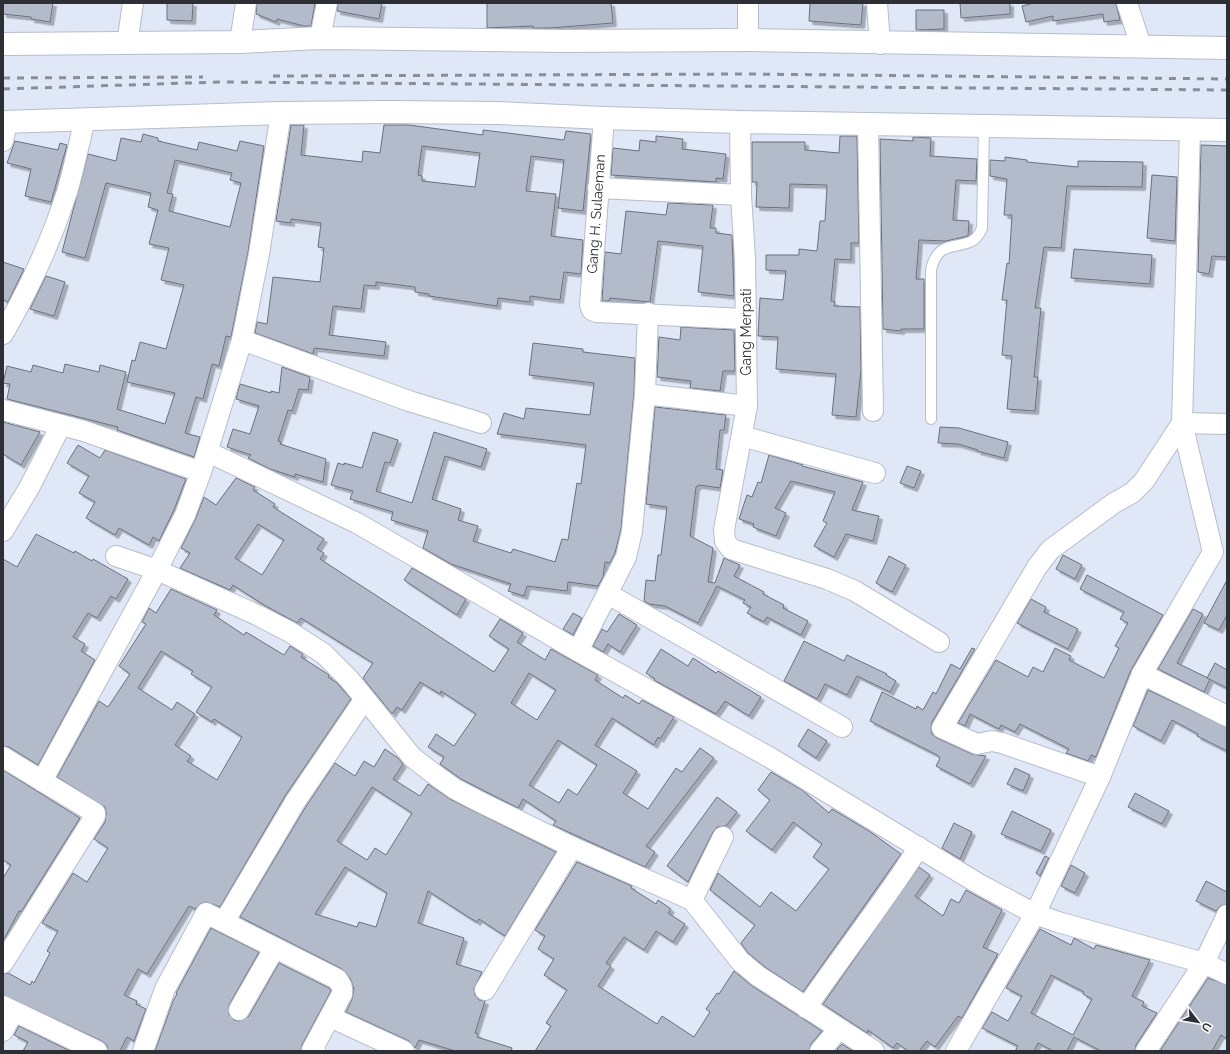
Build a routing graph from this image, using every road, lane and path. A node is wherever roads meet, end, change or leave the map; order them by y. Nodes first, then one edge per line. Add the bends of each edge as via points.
1 (133, 3) edge
2 (246, 3) edge
3 (327, 3) edge
4 (748, 3) edge
5 (877, 3) edge
6 (1127, 3) edge
7 (320, 38) junction
8 (748, 40) junction
9 (240, 42) junction
10 (3, 44) edge
11 (127, 44) junction
12 (880, 44) junction
13 (1141, 46) junction
14 (1227, 48) edge
15 (281, 113) junction
16 (604, 118) junction
17 (85, 119) junction
18 (740, 122) junction
19 (868, 124) junction
20 (984, 126) junction
21 (4, 128) edge
22 (1190, 130) junction
23 (1227, 130) edge
24 (598, 188) junction
25 (741, 195) junction
26 (648, 313) junction
27 (746, 319) junction
28 (3, 334) edge
29 (242, 340) junction
30 (645, 394) junction
31 (747, 406) junction
32 (3, 410) edge
33 (873, 411) dead end
34 (930, 419) dead end
35 (481, 423) dead end
36 (1182, 423) junction
37 (1227, 424) edge
38 (61, 425) junction
39 (742, 436) junction
40 (208, 452) junction
41 (201, 472) junction
42 (875, 473) dead end
43 (3, 531) edge
44 (1220, 555) edge
45 (116, 556) dead end
46 (157, 570) junction
47 (608, 594) junction
48 (939, 642) dead end
49 (578, 651) junction
50 (1142, 674) junction
51 (364, 700) junction
52 (1227, 716) edge
53 (842, 727) dead end
54 (3, 757) edge
55 (1100, 777) junction
56 (42, 781) junction
57 (723, 837) dead end
58 (572, 847) junction
59 (919, 847) junction
60 (692, 900) junction
61 (1035, 914) junction
62 (1227, 915) edge
63 (224, 922) junction
64 (274, 949) junction
65 (1204, 962) junction
66 (3, 963) edge
67 (1227, 974) edge
68 (486, 990) dead end
69 (806, 1008) junction
70 (8, 1009) edge
71 (239, 1010) dead end
72 (330, 1017) junction
73 (839, 1029) junction
74 (3, 1031) edge
75 (97, 1051) edge
76 (143, 1051) edge
77 (315, 1051) edge
78 (404, 1051) edge
79 (820, 1051) edge
80 (874, 1051) edge
81 (956, 1051) edge
82 (1146, 1051) edge

1 - 11 street
2 - 9 street
3 - 7 street
4 - 8 street
5 - 12 street
6 - 13 street
7 - 8 main road
7 - 9 main road
8 - 12 main road
9 - 11 main road
10 - 11 main road
12 - 13 main road
13 - 14 main road
15 - 16 main road via 481,113
15 - 17 main road
15 - 29 street via 259,254
16 - 18 main road
16 - 24 street, Gang H. Sulaeman
17 - 21 main road
17 - 28 street via 67,191 51,240
18 - 19 main road
18 - 25 street, Gang Merpati
19 - 20 main road
19 - 33 street
20 - 22 main road
20 - 34 lane via 982,228 973,242 944,248 933,260 931,270
22 - 23 main road
22 - 36 street
24 - 25 street
24 - 26 street, Gang H. Sulaeman via 590,305 596,312
25 - 27 street, Gang Merpati
26 - 27 street
26 - 30 street
27 - 31 street, Gang Merpati
29 - 35 street via 409,401
29 - 40 street
30 - 31 street
30 - 47 street via 632,531 626,557
31 - 39 street, Gang Merpati
32 - 38 street
36 - 37 street
36 - 44 street
36 - 55 street via 1144,481 1132,493 1114,503 1050,550 942,728 978,744 992,741 1002,743
38 - 41 street
38 - 43 street via 29,488
39 - 42 street
39 - 48 street, Gang Merpati via 724,530 725,541 731,549 827,579 855,591
40 - 41 street
40 - 49 street via 357,522
41 - 46 street via 185,515
44 - 50 street
45 - 46 street
46 - 51 street via 290,632 324,654 349,679
46 - 56 street
47 - 49 street
47 - 53 street
49 - 59 street via 769,757
50 - 52 street
50 - 55 street
51 - 58 street via 412,757 444,782
51 - 63 street via 295,802
54 - 56 street
55 - 61 street
56 - 66 street via 93,810 95,816
57 - 60 street
58 - 60 street
58 - 68 street
59 - 61 street via 979,884
59 - 69 street via 893,888
60 - 69 street via 740,961
61 - 65 street
61 - 81 street
62 - 65 street
63 - 64 street
63 - 76 street via 206,913 165,989
64 - 71 street
64 - 72 street via 340,982 342,994
65 - 67 street
65 - 82 street
69 - 73 street
70 - 74 street
70 - 75 street
72 - 77 street via 312,1050
72 - 78 street
73 - 79 street
73 - 80 street

